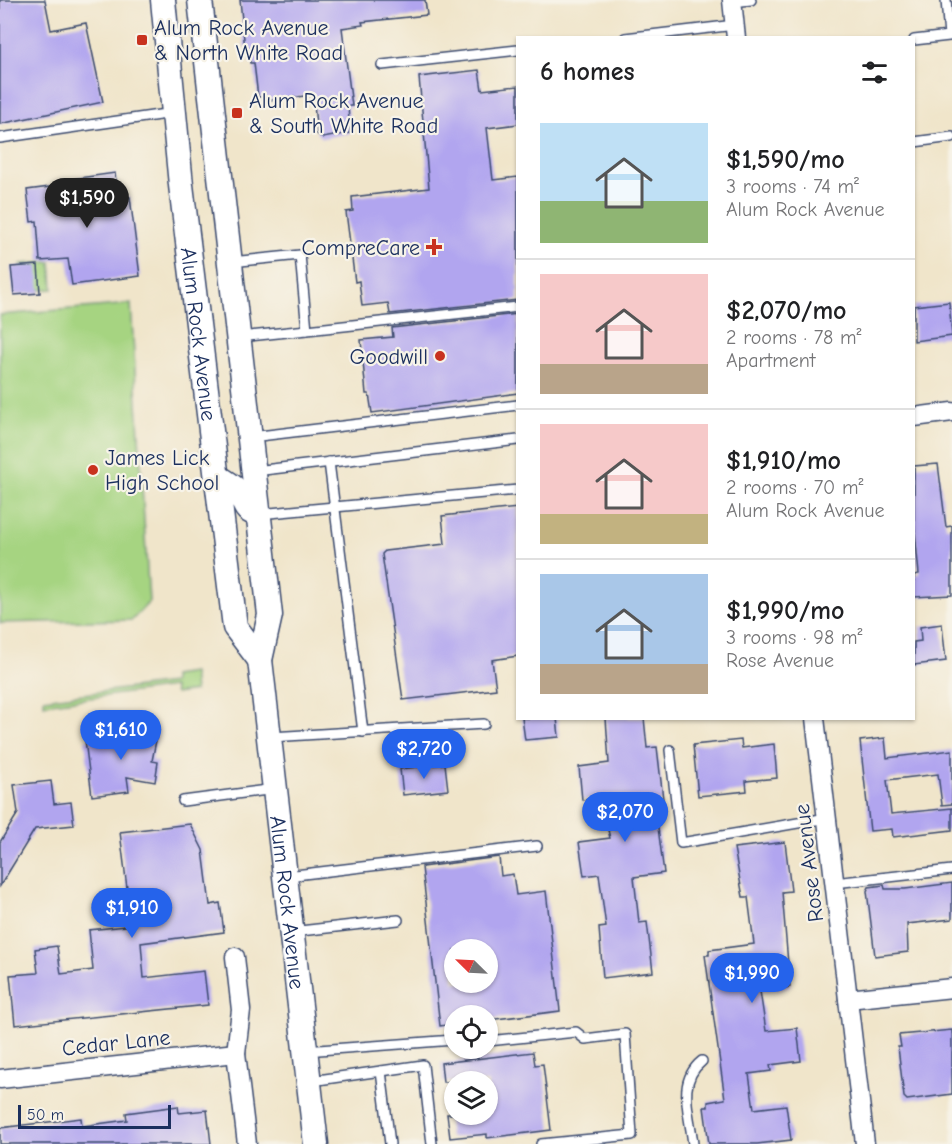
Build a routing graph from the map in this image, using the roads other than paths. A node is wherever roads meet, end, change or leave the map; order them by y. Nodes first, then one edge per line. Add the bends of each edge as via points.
1 (163, 0) edge
2 (200, 0) edge
3 (751, 0) edge
4 (946, 0) edge
5 (732, 1) edge
6 (735, 31) edge
7 (656, 36) edge
8 (915, 40) edge
9 (516, 50) edge
10 (382, 65) dead end
11 (174, 113) junction
12 (952, 136) edge
13 (0, 138) edge
14 (915, 142) edge
15 (231, 262) junction
16 (516, 307) edge
17 (308, 330) junction
18 (240, 337) junction
19 (516, 405) edge
20 (952, 412) edge
21 (915, 417) edge
22 (251, 437) junction
23 (516, 440) edge
24 (329, 462) junction
25 (254, 471) junction
26 (218, 477) junction
27 (516, 490) edge
28 (335, 507) junction
29 (259, 514) junction
30 (260, 660) junction
31 (815, 720) edge
32 (484, 724) dead end
33 (363, 732) junction
34 (269, 737) junction
35 (670, 750) dead end
36 (275, 789) junction
37 (183, 801) dead end
38 (827, 818) junction
39 (537, 846) dead end
40 (952, 870) edge
41 (285, 877) junction
42 (834, 883) junction
43 (398, 920) dead end
44 (291, 932) junction
45 (236, 957) dead end
46 (952, 988) edge
47 (848, 999) junction
48 (498, 1040) edge
49 (444, 1041) edge
50 (305, 1051) junction
51 (236, 1053) junction
52 (702, 1061) dead end
53 (381, 1071) junction
54 (0, 1079) edge
55 (309, 1081) junction
56 (246, 1144) edge
57 (316, 1144) edge
58 (390, 1144) edge
59 (432, 1144) edge
60 (541, 1144) edge
61 (693, 1144) edge
62 (865, 1144) edge

1 - 11 main road, Alum Rock Avenue
2 - 15 main road, Alum Rock Avenue
3 - 5 lane
4 - 8 lane via 950,36
5 - 6 street
6 - 7 lane
9 - 10 lane
11 - 13 lane
11 - 26 main road, Alum Rock Avenue
12 - 14 lane
15 - 17 lane via 300,255
15 - 18 main road, Alum Rock Avenue
16 - 17 lane
17 - 18 lane
18 - 22 main road, Alum Rock Avenue
19 - 22 lane
20 - 21 street
22 - 25 main road, Alum Rock Avenue
23 - 24 lane
24 - 25 lane
24 - 28 lane
25 - 29 main road, Alum Rock Avenue
26 - 29 main road via 238,491 250,513
26 - 30 main road, Alum Rock Avenue via 235,627
27 - 28 lane
28 - 29 lane
28 - 33 lane
29 - 30 main road, Alum Rock Avenue via 270,615
30 - 34 main road, Alum Rock Avenue
31 - 38 street, Rose Avenue
32 - 33 lane
33 - 34 lane
34 - 36 main road, Alum Rock Avenue
35 - 38 lane via 681,843
36 - 37 lane
36 - 41 main road, Alum Rock Avenue
38 - 42 street, Rose Avenue
39 - 41 lane
40 - 42 lane
41 - 44 main road, Alum Rock Avenue
42 - 47 street, Rose Avenue
43 - 44 lane
44 - 50 main road, Alum Rock Avenue
45 - 51 street via 241,1010
46 - 47 street
47 - 62 street, Rose Avenue
48 - 60 lane via 576,1032 585,1039 625,1034 632,1135
49 - 50 lane
50 - 55 main road, Alum Rock Avenue
51 - 54 street, Cedar Lane
51 - 56 street
52 - 61 lane via 692,1070 686,1084
53 - 55 lane
53 - 58 lane
53 - 59 lane via 423,1065
55 - 57 main road, Alum Rock Avenue

